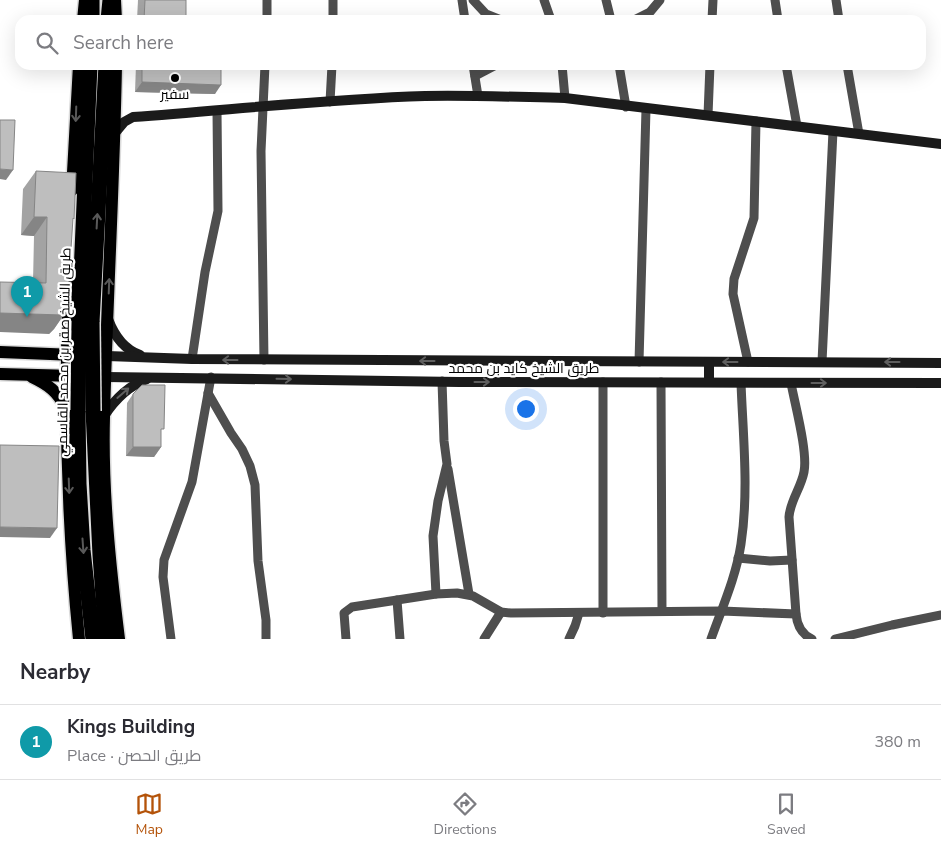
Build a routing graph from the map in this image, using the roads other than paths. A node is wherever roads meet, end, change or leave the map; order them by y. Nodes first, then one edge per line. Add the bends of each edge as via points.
1 (85, 0) edge
2 (92, 0) edge
3 (110, 0) edge
4 (115, 0) edge
5 (268, 0) edge
6 (333, 0) edge
7 (462, 0) edge
8 (473, 0) edge
9 (544, 0) edge
10 (606, 0) edge
11 (660, 0) edge
12 (714, 0) edge
13 (775, 0) edge
14 (836, 0) edge
15 (84, 15) edge
16 (92, 15) edge
17 (108, 15) edge
18 (116, 15) edge
19 (267, 15) edge
20 (333, 15) edge
21 (464, 15) edge
22 (488, 15) edge
23 (549, 15) edge
24 (610, 15) edge
25 (644, 15) edge
26 (712, 15) edge
27 (777, 15) edge
28 (838, 15) edge
29 (78, 70) edge
30 (90, 70) edge
31 (105, 70) edge
32 (116, 70) edge
33 (265, 70) edge
34 (332, 70) edge
35 (474, 70) edge
36 (486, 70) edge
37 (562, 70) edge
38 (620, 70) edge
39 (710, 70) edge
40 (787, 70) edge
41 (848, 70) edge
42 (475, 76) junction
43 (478, 96) junction
44 (565, 98) junction
45 (330, 102) junction
46 (115, 104) junction
47 (626, 106) junction
48 (264, 107) junction
49 (646, 109) junction
50 (217, 111) junction
51 (708, 116) junction
52 (133, 117) junction
53 (756, 121) junction
54 (797, 126) junction
55 (833, 131) junction
56 (114, 134) junction
57 (858, 134) junction
58 (941, 144) edge
59 (108, 318) junction
60 (80, 324) junction
61 (0, 352) edge
62 (36, 353) junction
63 (67, 355) junction
64 (107, 356) junction
65 (146, 357) junction
66 (192, 359) junction
67 (264, 360) junction
68 (639, 362) junction
69 (708, 362) junction
70 (748, 362) junction
71 (822, 362) junction
72 (941, 362) edge
73 (0, 374) edge
74 (27, 375) junction
75 (67, 376) junction
76 (106, 377) junction
77 (211, 377) junction
78 (150, 378) junction
79 (442, 381) junction
80 (603, 382) junction
81 (661, 382) junction
82 (709, 382) junction
83 (941, 382) edge
84 (741, 383) junction
85 (791, 383) junction
86 (208, 394) junction
87 (85, 412) junction
88 (447, 464) junction
89 (738, 558) junction
90 (792, 560) junction
91 (436, 594) junction
92 (469, 594) junction
93 (397, 600) junction
94 (722, 611) junction
95 (501, 612) junction
96 (662, 612) junction
97 (579, 613) junction
98 (603, 613) junction
99 (796, 614) junction
100 (941, 615) edge
101 (79, 639) edge
102 (93, 639) edge
103 (106, 639) edge
104 (120, 639) edge
105 (171, 639) edge
106 (266, 639) edge
107 (346, 639) edge
108 (400, 639) edge
109 (484, 639) edge
110 (569, 639) edge
111 (711, 639) edge
112 (812, 639) edge
113 (835, 639) edge

1 - 15 main road
2 - 16 highway
3 - 17 highway
4 - 18 main road
5 - 19 street
6 - 20 street
7 - 21 street
8 - 22 street
9 - 23 street
10 - 24 street
11 - 25 street
12 - 26 street
13 - 27 street
14 - 28 street
29 -> 60 main road via 76,94
30 - 60 highway, طريق الشيخ صقر بن محمد القاسمي
60 -> 31 highway, طريق الشيخ صقر بن محمد القاسمي
32 - 46 main road
33 - 48 street
34 - 45 street
35 - 42 street
36 - 42 street
37 - 44 street
38 - 47 street
39 - 51 street
40 - 54 street
41 - 57 street
42 - 43 street
43 - 44 main road
43 - 45 main road
44 - 47 main road
45 - 48 main road
46 - 52 main road
46 - 56 main road
47 - 49 main road
48 - 50 main road
48 - 67 street via 261,151
49 - 51 main road
49 - 68 street
50 - 52 main road
50 - 66 street via 218,211
51 - 53 main road
52 - 56 main road
53 - 54 main road
53 - 70 street via 754,218 734,278 732,294
54 - 55 main road
55 - 57 main road
55 - 71 street
59 -> 56 main road
57 - 58 main road
59 - 64 main road
59 - 65 main road via 122,343
60 - 62 main road via 59,342
60 - 63 main road
60 - 87 highway, طريق الشيخ صقر بن محمد القاسمي, bridge
61 - 62 main road
62 - 63 main road
63 - 64 main road
63 - 75 main road
64 - 65 main road, طريق الشيخ كايد بن محمد
64 - 76 main road
65 - 66 main road, طريق الشيخ كايد بن محمد
67 -> 66 main road, طريق الشيخ كايد بن محمد
68 -> 67 main road, طريق الشيخ كايد بن محمد
68 - 69 main road, طريق الشيخ كايد بن محمد
70 -> 69 main road, طريق الشيخ كايد بن محمد
69 - 82 main road
70 - 71 main road, طريق الشيخ كايد بن محمد
72 -> 71 main road, طريق الشيخ كايد بن محمد
73 - 74 main road
74 - 75 main road
74 - 87 main road via 46,383 62,401
75 - 76 main road
75 - 87 main road
76 - 78 main road, طريق الشيخ كايد بن محمد
76 - 87 main road
77 - 78 main road, طريق الشيخ كايد بن محمد
77 -> 79 main road, طريق الشيخ كايد بن محمد
77 - 86 street
87 -> 78 main road via 110,406 138,382
79 -> 80 main road, طريق الشيخ كايد بن محمد
79 - 88 street
80 - 81 main road, طريق الشيخ كايد بن محمد
80 - 98 street
81 - 82 main road, طريق الشيخ كايد بن محمد
81 - 96 street
82 - 84 main road, طريق الشيخ كايد بن محمد
85 -> 83 main road, طريق الشيخ كايد بن محمد
84 - 85 main road, طريق الشيخ كايد بن محمد
84 - 89 street via 744,515
85 - 90 street via 805,464 790,512
86 - 105 street via 192,482 164,560
86 - 106 street via 250,466
87 -> 101 main road via 71,554
87 -> 102 highway, طريق الشيخ صقر بن محمد القاسمي via 79,484 82,550
87 - 103 highway, طريق الشيخ صقر بن محمد القاسمي
87 - 104 main road via 105,486
88 - 91 street via 432,536
88 - 92 street
89 - 90 street
89 - 94 street
90 - 99 street
91 - 92 street
91 - 93 street
92 - 95 street
93 - 107 street via 352,607 344,613
93 - 108 street
94 - 96 street
94 - 99 street
94 - 111 street
95 - 97 street
95 - 109 street
96 - 98 street
97 - 98 street
97 - 110 street
99 - 112 street via 801,631
100 - 113 street

